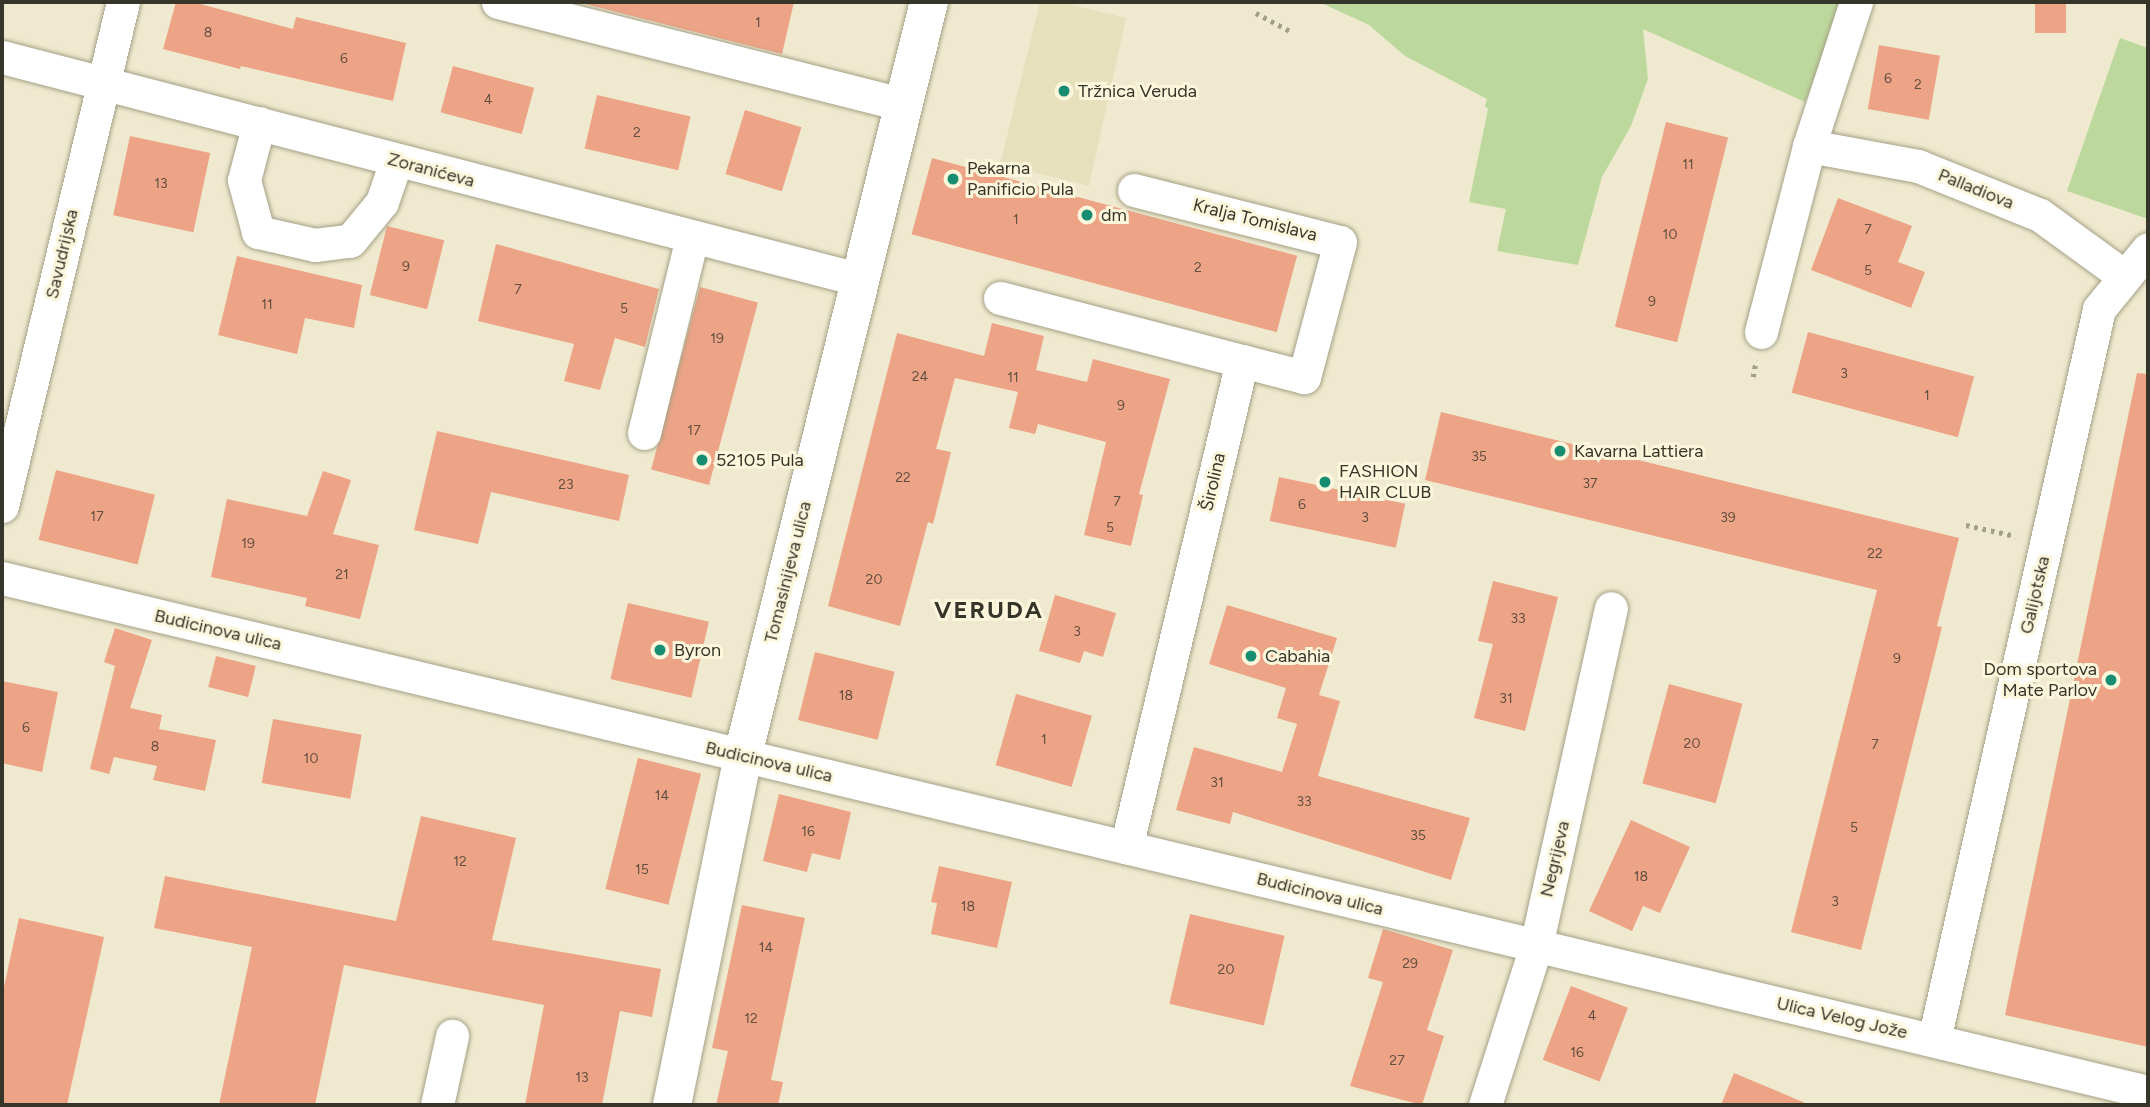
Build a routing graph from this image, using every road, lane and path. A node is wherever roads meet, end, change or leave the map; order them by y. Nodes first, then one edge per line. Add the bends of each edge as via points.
1 (123, 2) edge
2 (498, 2) edge
3 (929, 2) edge
4 (1856, 2) edge
5 (1256, 13) dead end
6 (1290, 31) dead end
7 (2, 57) edge
8 (102, 83) junction
9 (904, 105) junction
10 (258, 123) junction
11 (1809, 146) junction
12 (396, 161) junction
13 (1134, 190) dead end
14 (692, 237) junction
15 (2148, 248) edge
16 (2124, 276) junction
17 (861, 280) junction
18 (1000, 298) dead end
19 (1762, 332) dead end
20 (1242, 361) junction
21 (644, 433) dead end
22 (2, 506) edge
23 (1966, 525) dead end
24 (2046, 542) junction
25 (2, 578) edge
26 (1611, 608) dead end
27 (743, 755) junction
28 (1126, 847) junction
29 (1536, 946) junction
30 (452, 1036) dead end
31 (1934, 1040) junction
32 (2148, 1093) edge
33 (437, 1105) edge
34 (671, 1105) edge
35 (1485, 1105) edge

1 - 8 street, Savudrijska
2 - 9 street
3 - 9 main road, Tomasinijeva ulica
4 - 11 street
5 - 6 path
7 - 8 street, Zoranićeva
8 - 10 street, Zoranićeva
8 - 22 street, Savudrijska
9 - 17 main road, Tomasinijeva ulica
10 - 12 street, Zoranićeva
10 - 12 street via 244,180 258,232 314,245 350,241 382,202
11 - 16 street, Palladiova via 1917,166 2040,215
11 - 19 street
12 - 14 street, Zoranićeva
13 - 20 street, Kralja Tomislava via 1340,242 1304,377
14 - 17 street, Zoranićeva
14 - 21 street
15 - 16 street, Galijotska
16 - 24 street, Galijotska via 2099,309
17 - 27 main road, Tomasinijeva ulica
18 - 20 street
20 - 28 street, Širolina
23 - 24 path
24 - 31 street, Galijotska
25 - 27 street, Budicinova ulica
26 - 29 street, Negrijeva
27 - 28 street, Budicinova ulica
27 - 34 main road, Tomasinijeva ulica
28 - 29 street, Budicinova ulica
29 - 31 street, Ulica Velog Jože
29 - 35 street, Negrijeva
30 - 33 street
31 - 32 street, Ulica Velog Jože

